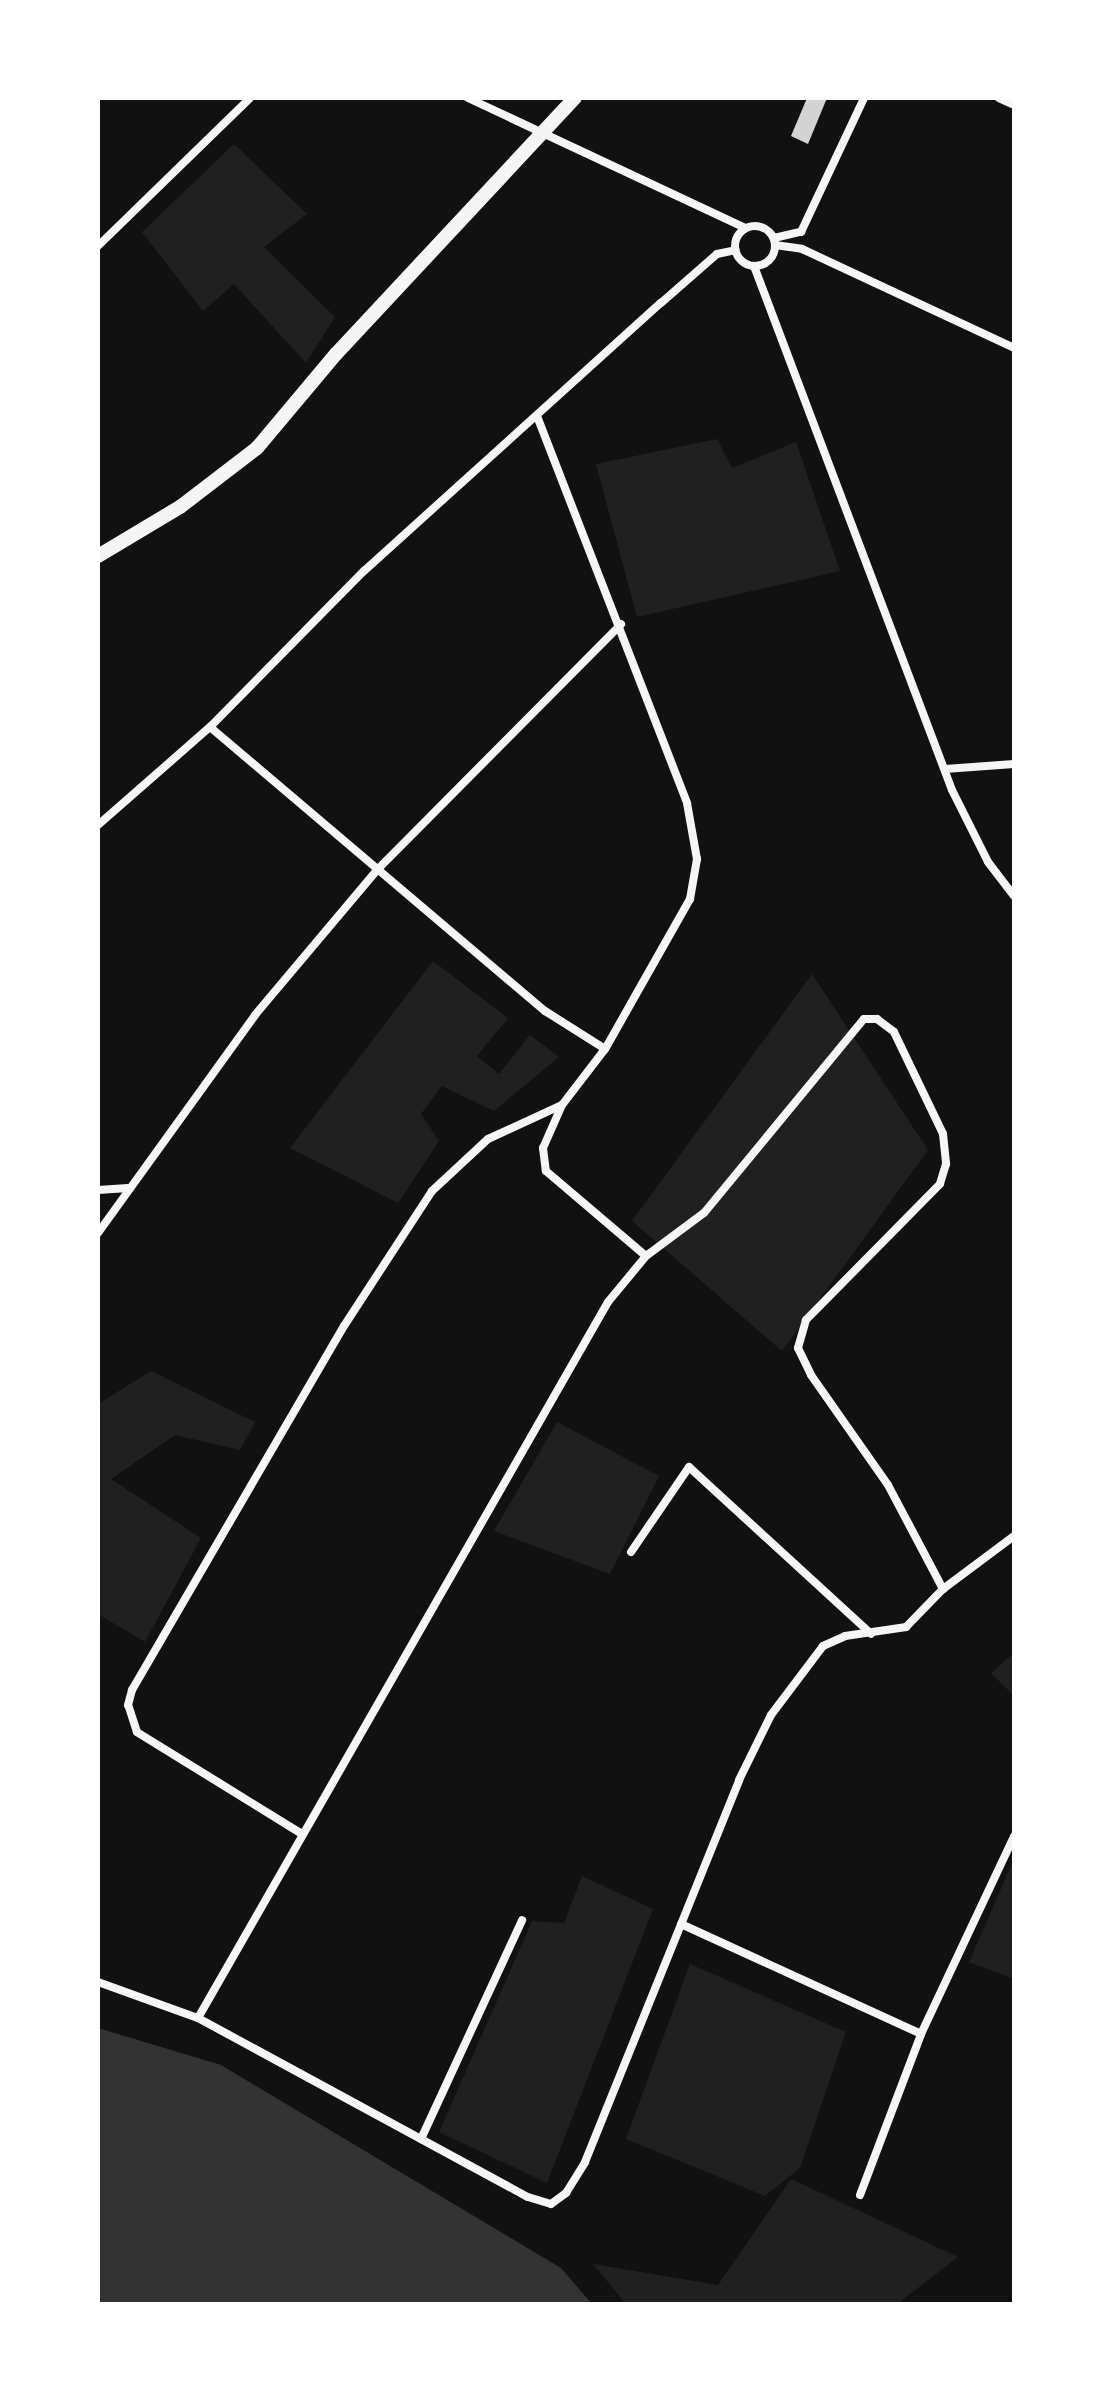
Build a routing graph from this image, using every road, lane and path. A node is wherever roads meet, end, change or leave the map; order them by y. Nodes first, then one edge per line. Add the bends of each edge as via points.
1 (250, 98) edge
2 (468, 98) edge
3 (575, 98) edge
4 (864, 98) edge
5 (999, 98) edge
6 (1014, 105) edge
7 (543, 131) junction
8 (745, 228) junction
9 (775, 241) junction
10 (98, 246) edge
11 (736, 250) junction
12 (754, 266) junction
13 (1014, 348) edge
14 (537, 416) junction
15 (98, 556) edge
16 (621, 624) junction
17 (210, 727) junction
18 (1014, 764) edge
19 (945, 769) junction
20 (98, 825) edge
21 (378, 869) junction
22 (1014, 896) edge
23 (605, 1049) junction
24 (562, 1105) junction
25 (128, 1188) junction
26 (98, 1190) edge
27 (98, 1233) edge
28 (646, 1256) junction
29 (1014, 1536) edge
30 (631, 1552) dead end
31 (943, 1589) junction
32 (871, 1634) junction
33 (302, 1834) junction
34 (1014, 1836) edge
35 (522, 1920) dead end
36 (681, 1924) junction
37 (98, 1982) edge
38 (198, 2018) junction
39 (921, 2034) junction
40 (421, 2139) junction
41 (860, 2195) dead end

1 - 10 street
2 - 7 street
3 - 7 main road
4 - 9 street via 801,232
5 - 6 street
7 - 8 street
7 - 15 main road via 257,448 180,507
8 - 9 street via 759,226
8 - 11 street
9 - 12 street via 767,262
9 - 13 street
11 - 12 street
11 - 14 street via 717,254
12 - 19 street
14 - 16 street
14 - 17 street via 364,571
16 - 21 street
16 - 23 street via 687,803 697,859 690,899
17 - 20 street
17 - 21 street
18 - 19 street
19 - 22 street via 988,862
21 - 23 street via 545,1011
21 - 25 street via 255,1015
23 - 24 street
24 - 28 street via 543,1148 546,1171
24 - 33 street via 488,1139 432,1191 337,1338 132,1690 128,1705 137,1732
25 - 26 street
25 - 27 street
28 - 31 street via 704,1213 854,1026 864,1019 886,1023 943,1134 946,1164 940,1184 806,1320 798,1348 888,1485
28 - 33 street via 588,1336 530,1446
29 - 31 street
30 - 32 street via 689,1467
31 - 32 street via 906,1627
32 - 36 street via 823,1646 771,1715
33 - 38 street
34 - 39 street
35 - 40 street
36 - 39 street
36 - 40 street via 585,2162 566,2193 551,2204 528,2197
37 - 38 street
38 - 40 street
39 - 41 street

